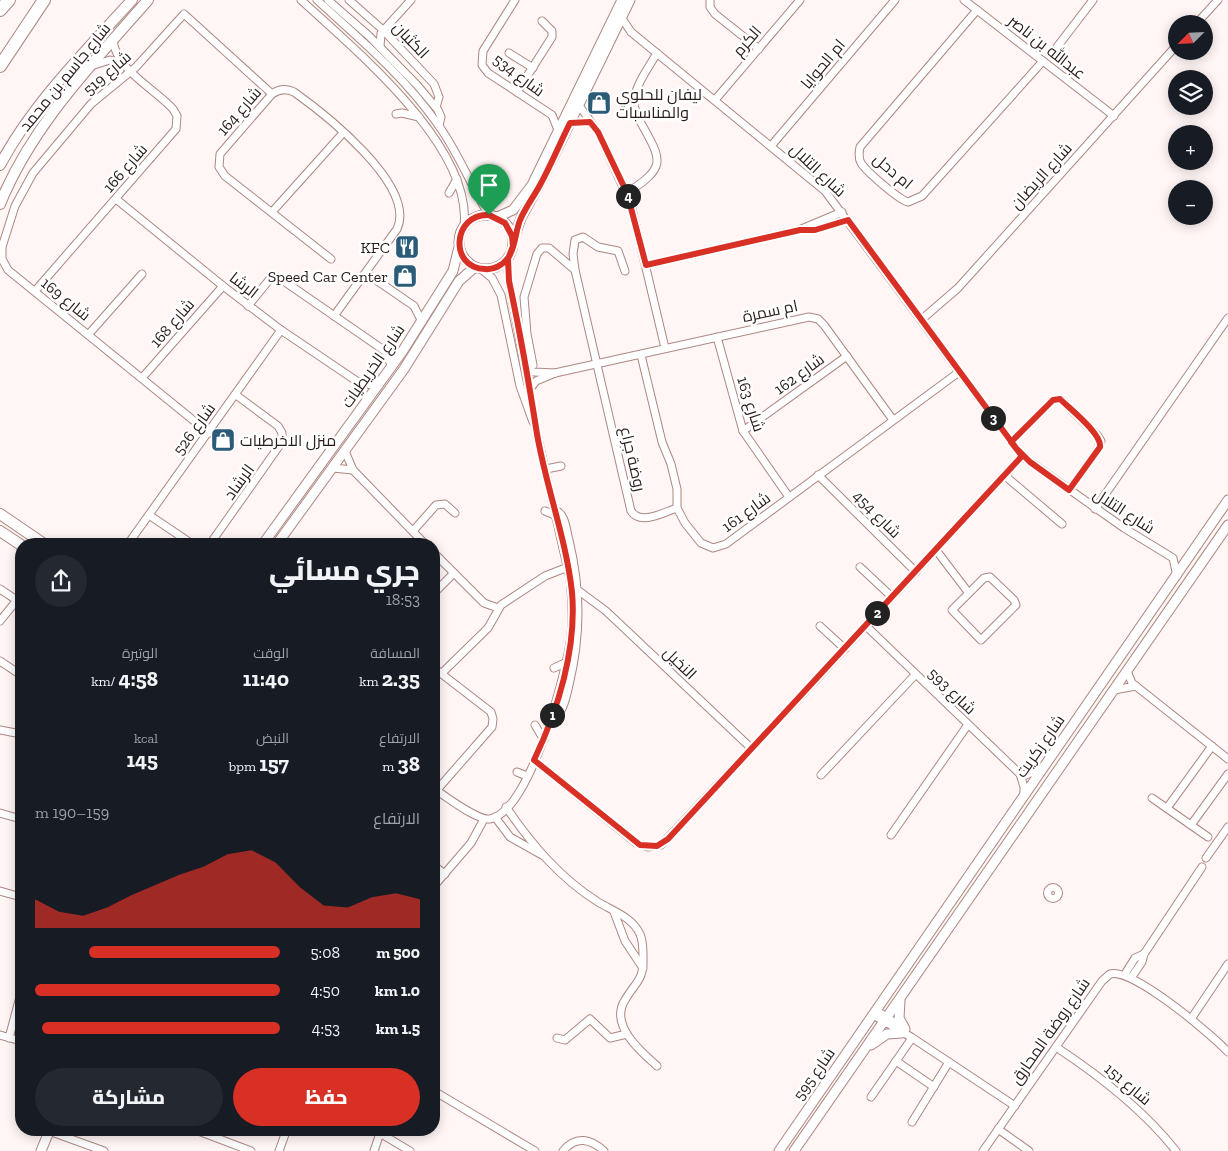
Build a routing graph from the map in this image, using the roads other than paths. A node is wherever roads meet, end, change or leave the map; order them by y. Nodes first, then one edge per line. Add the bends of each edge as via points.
1 (9, 0) edge
2 (44, 0) edge
3 (132, 0) edge
4 (148, 0) edge
5 (301, 0) edge
6 (317, 0) edge
7 (328, 0) edge
8 (349, 0) edge
9 (411, 0) edge
10 (515, 0) edge
11 (622, 0) edge
12 (630, 0) edge
13 (710, 0) edge
14 (800, 0) edge
15 (895, 0) edge
16 (964, 0) edge
17 (1093, 0) edge
18 (1218, 0) edge
19 (334, 3) edge
20 (0, 10) edge
21 (977, 10) junction
22 (1204, 15) edge
23 (621, 17) junction
24 (542, 21) dead end
25 (382, 31) junction
26 (631, 32) junction
27 (614, 33) junction
28 (368, 35) junction
29 (113, 40) junction
30 (380, 47) junction
31 (1057, 47) dead end
32 (759, 49) junction
33 (509, 53) dead end
34 (657, 53) junction
35 (1168, 55) edge
36 (1043, 61) junction
37 (124, 64) junction
38 (0, 66) edge
39 (90, 66) junction
40 (533, 68) junction
41 (132, 71) junction
42 (518, 92) junction
43 (272, 94) junction
44 (715, 100) junction
45 (578, 104) junction
46 (436, 107) junction
47 (396, 114) dead end
48 (566, 114) junction
49 (552, 116) junction
50 (1114, 116) junction
51 (419, 117) junction
52 (590, 122) junction
53 (570, 123) junction
54 (439, 126) junction
55 (558, 130) junction
56 (342, 133) junction
57 (771, 146) junction
58 (49, 152) joint
59 (0, 165) edge
60 (457, 179) junction
61 (450, 193) dead end
62 (627, 193) junction
63 (116, 199) junction
64 (0, 204) edge
65 (272, 212) junction
66 (842, 212) junction
67 (493, 216) junction
68 (848, 220) junction
69 (464, 226) junction
70 (800, 230) junction
71 (513, 240) junction
72 (459, 247) junction
73 (331, 259) dead end
74 (508, 259) junction
75 (646, 265) junction
76 (478, 268) junction
77 (575, 270) junction
78 (625, 271) dead end
79 (366, 273) junction
80 (142, 274) dead end
81 (223, 286) junction
82 (35, 291) junction
83 (248, 306) junction
84 (414, 306) junction
85 (431, 306) junction
86 (524, 307) junction
87 (515, 309) junction
88 (334, 316) junction
89 (1228, 318) edge
90 (921, 320) junction
91 (422, 322) junction
92 (281, 330) junction
93 (88, 335) junction
94 (717, 337) junction
95 (665, 348) junction
96 (526, 350) junction
97 (385, 351) junction
98 (402, 352) junction
99 (641, 355) junction
100 (847, 356) junction
101 (597, 363) junction
102 (534, 365) dead end
103 (392, 366) junction
104 (526, 368) junction
105 (959, 372) junction
106 (555, 373) junction
107 (142, 378) junction
108 (361, 384) junction
109 (379, 385) junction
110 (530, 389) junction
111 (236, 395) junction
112 (368, 400) junction
113 (893, 420) junction
114 (743, 431) junction
115 (209, 433) junction
116 (537, 434) junction
117 (1011, 442) junction
118 (345, 451) junction
119 (1022, 456) junction
120 (561, 466) dead end
121 (333, 468) junction
122 (546, 469) junction
123 (353, 470) junction
124 (818, 475) junction
125 (1004, 475) junction
126 (304, 488) junction
127 (1069, 490) junction
128 (313, 494) junction
129 (789, 497) junction
130 (1228, 500) edge
131 (677, 508) junction
132 (1095, 508) junction
133 (545, 511) dead end
134 (455, 513) dead end
135 (556, 513) junction
136 (0, 514) edge
137 (149, 514) junction
138 (277, 524) junction
139 (1062, 524) dead end
140 (1228, 525) edge
141 (0, 531) edge
142 (286, 531) junction
143 (413, 531) junction
144 (35, 538) edge
145 (132, 538) edge
146 (183, 538) edge
147 (214, 538) edge
148 (269, 538) edge
149 (281, 538) edge
150 (419, 538) edge
151 (15, 541) edge
152 (936, 550) junction
153 (1191, 555) junction
154 (1173, 558) junction
155 (440, 559) edge
156 (860, 566) dead end
157 (568, 567) junction
158 (916, 572) junction
159 (454, 573) junction
160 (1177, 576) junction
161 (440, 587) edge
162 (0, 589) edge
163 (579, 591) junction
164 (968, 592) junction
165 (892, 597) junction
166 (15, 599) edge
167 (589, 600) junction
168 (576, 604) junction
169 (15, 606) edge
170 (498, 608) junction
171 (0, 621) edge
172 (820, 626) dead end
173 (866, 626) junction
174 (844, 649) junction
175 (0, 661) edge
176 (567, 662) junction
177 (554, 668) dead end
178 (1127, 671) junction
179 (15, 672) edge
180 (442, 673) joint
181 (916, 675) junction
182 (1136, 686) junction
183 (1114, 690) junction
184 (550, 722) junction
185 (535, 725) dead end
186 (967, 726) junction
187 (0, 730) edge
188 (15, 733) edge
189 (544, 740) junction
190 (1212, 746) junction
191 (751, 748) junction
192 (1228, 759) edge
193 (534, 760) junction
194 (1042, 768) junction
195 (517, 772) dead end
196 (1020, 774) junction
197 (1228, 774) edge
198 (821, 775) dead end
199 (527, 776) junction
200 (440, 784) edge
201 (440, 793) edge
202 (504, 794) dead end
203 (1024, 795) junction
204 (1152, 798) dead end
205 (512, 800) junction
206 (506, 808) junction
207 (1167, 808) junction
208 (0, 813) edge
209 (15, 817) edge
210 (495, 818) junction
211 (484, 819) junction
212 (1191, 825) junction
213 (1228, 827) edge
214 (891, 835) dead end
215 (1208, 837) dead end
216 (543, 855) junction
217 (1206, 858) dead end
218 (1202, 867) dead end
219 (440, 870) edge
220 (445, 874) junction
221 (440, 879) edge
222 (0, 891) edge
223 (15, 895) edge
224 (614, 912) junction
225 (1144, 954) junction
226 (1228, 964) edge
227 (644, 969) junction
228 (1124, 974) junction
229 (1131, 978) junction
230 (900, 999) junction
231 (875, 1012) junction
232 (15, 1016) edge
233 (886, 1019) junction
234 (1191, 1019) junction
235 (627, 1034) junction
236 (908, 1034) junction
237 (0, 1035) edge
238 (9, 1038) junction
239 (557, 1038) dead end
240 (15, 1040) edge
241 (1056, 1047) junction
242 (865, 1049) junction
243 (1228, 1052) edge
244 (896, 1062) junction
245 (949, 1062) junction
246 (657, 1066) dead end
247 (934, 1087) junction
248 (440, 1095) edge
249 (871, 1097) dead end
250 (1015, 1106) junction
251 (912, 1122) dead end
252 (998, 1130) junction
253 (47, 1136) edge
254 (65, 1136) edge
255 (211, 1136) edge
256 (284, 1136) edge
257 (379, 1136) edge
258 (385, 1136) edge
259 (40, 1151) edge
260 (104, 1151) edge
261 (251, 1151) edge
262 (279, 1151) edge
263 (374, 1151) edge
264 (410, 1151) edge
265 (535, 1151) edge
266 (564, 1151) edge
267 (604, 1151) edge
268 (779, 1151) edge
269 (794, 1151) edge
270 (983, 1151) edge
271 (1029, 1151) edge
272 (1176, 1151) edge

1 - 20 highway
2 - 38 highway
3 - 59 main road, شارع جاسم بن محمد via 43,101
4 - 29 main road, شارع جاسم بن محمد
5 - 51 street via 378,70
6 - 54 street via 394,70
7 - 19 street
8 - 25 street, الكثبان
9 - 25 street
10 - 42 street, شارع 534 via 481,58 486,70
11 - 48 street
12 - 23 street
13 - 32 street via 710,7 716,14
14 - 32 street, الكرم
15 - 57 street, ام الحوايا
16 - 21 street, عبدالله بن ناصر
17 - 31 street
18 - 22 street
19 - 28 street
21 - 36 street, عبدالله بن ناصر
21 - 36 street, ام دحل via 860,147 863,165 898,197 912,201 922,196
23 - 26 street, شارع التلال
23 - 27 street
24 - 40 street via 551,29 553,36
25 - 28 street
25 - 30 street
25 - 46 street, الكثبان via 434,84 439,97
26 - 27 street via 622,30
26 - 34 street, شارع التلال
27 - 45 street
28 - 30 street
29 - 37 street, شارع 166
29 - 39 main road, شارع جاسم بن محمد
30 - 46 street
32 - 44 street, الكرم
33 - 40 street
34 - 44 street, شارع التلال
34 - 62 street via 634,101 637,115 658,154 657,165 654,173
35 - 50 street, شارع الريضان
36 - 50 street, عبدالله بن ناصر
37 - 39 street via 110,60
37 - 41 street, شارع 166
39 - 64 main road, شارع جاسم بن محمد via 38,132
40 - 42 street
41 - 43 street, شارع 519 via 184,14
41 - 58 street, شارع 519 via 96,99
41 - 63 street, شارع 166 via 173,108 177,125 174,133
42 - 49 street, شارع 534
43 - 56 street, شارع 164 via 280,90 294,92
43 - 65 street, شارع 164 via 220,154 218,164 223,173
44 - 57 street, شارع التلال
45 - 52 street
45 - 53 street
46 - 54 street, الكثبان
47 - 51 street
48 - 49 street, شارع 534
48 - 55 street
49 - 55 street, شارع 534
50 - 90 street, شارع الريضان via 958,288
51 - 60 street
52 - 53 street
52 - 62 street
53 - 71 street
54 - 67 street
55 - 67 street via 528,193 514,210
56 - 65 street
56 - 79 street, شارع 164 via 373,161 393,190 400,208 397,229
57 - 66 street, شارع التلال via 819,185
58 - 82 street, شارع 169 via 20,195 2,251 6,266
60 - 61 street
60 - 69 street via 464,198
62 - 75 street
63 - 81 street, الرشا
63 - 82 street, شارع 166
65 - 73 street, شارع 164
66 - 68 street, شارع التلال
66 - 70 street
67 - 69 street via 477,216
67 - 71 street via 508,227
68 - 70 street via 815,230
68 - 90 street, شارع التلال
69 - 72 street
70 - 75 street
71 - 74 street
72 - 76 street via 465,259
72 - 85 street, شارع الخريطيات via 453,271
74 - 76 street via 498,267
74 - 87 street
75 - 95 street
76 - 116 street via 492,278 501,295 522,393
76 - 118 street, شارع الخريطيات via 459,281 408,363
77 - 78 street via 575,240 581,236 598,247 618,251
77 - 86 street via 552,249 542,248 525,288
77 - 101 street
79 - 84 street
79 - 88 street, شارع 164
80 - 93 street
81 - 83 street, الرشا
81 - 107 street, شارع 168
82 - 93 street, شارع 169
83 - 88 street via 276,276
83 - 92 street, الرشا
84 - 85 street
84 - 91 street
85 - 91 street, شارع الخريطيات
86 - 87 street
86 - 96 street
87 - 96 street
88 - 97 street
89 - 132 street
90 - 105 street, شارع التلال
91 - 98 street, شارع الخريطيات
92 - 108 street, الرشا
92 - 111 street, شارع 526
93 - 107 street, شارع 169
94 - 95 street, ام سمرة
94 - 100 street, ام سمرة via 809,317 824,325
94 - 114 street, شارع 163
95 - 99 street, ام سمرة
96 - 102 street
96 - 104 street
97 - 98 street
97 - 103 street
98 - 103 street, شارع الخريطيات
99 - 101 street, ام سمرة
99 - 131 street, شارع 161 via 662,442 671,464
100 - 113 street, ام سمرة
100 - 114 street, شارع 162
101 - 106 street, ام سمرة
101 - 131 street, روضة جراع via 631,511 637,517 646,518
103 - 109 street, شارع الخريطيات
104 - 106 street, ام سمرة via 534,372
104 - 110 street
105 - 113 street
105 - 117 street, شارع التلال
106 - 110 street, ام سمرة via 536,381
107 - 115 street, شارع 169
108 - 109 street
108 - 112 street
109 - 112 street, شارع الخريطيات
110 - 116 street
111 - 115 street, شارع 526
111 - 147 street, الرشاد via 278,426 282,442
112 - 126 street, شارع الخريطيات
113 - 124 street, شارع 161
114 - 129 street, شارع 163
115 - 137 street, شارع 526
116 - 122 street
117 - 119 street, شارع التلال
117 - 127 street via 1053,400 1060,399 1100,441 1098,449
118 - 121 street, شارع الخريطيات
118 - 123 street
119 - 125 street
119 - 127 street, شارع التلال
120 - 122 street
121 - 123 street
121 - 128 street, شارع الخريطيات
122 - 135 street
123 - 143 street
124 - 129 street, شارع 161
124 - 158 street, شارع 454
125 - 139 street
125 - 152 street
126 - 128 street
126 - 138 street, شارع الخريطيات
127 - 132 street, شارع التلال
128 - 142 street, شارع الخريطيات
129 - 131 street, شارع 161 via 718,547 701,543
130 - 153 street, شارع زكريت
132 - 154 street, شارع التلال
133 - 135 street
134 - 143 street via 445,504 436,505
135 - 157 street
135 - 163 street via 563,517
136 - 144 main road
137 - 145 street, شارع 526
137 - 146 street
138 - 142 street
138 - 148 street, شارع الخريطيات
140 - 178 street, شارع زكريت
141 - 151 main road
142 - 149 street, شارع الخريطيات
143 - 150 street
152 - 158 street
152 - 164 street
153 - 154 street
153 - 160 street, شارع زكريت
154 - 160 street
155 - 159 street
156 - 165 street
157 - 168 street
157 - 170 street via 545,576
158 - 165 street
159 - 161 street
159 - 170 street via 484,603
160 - 194 street, شارع زكريت
162 - 166 street
163 - 167 street, النخيل
163 - 168 street
164 - 164 street via 952,612 983,640 1014,608 1015,601 990,577 984,578
165 - 173 street
167 - 168 street
167 - 191 street, النخيل via 606,611
168 - 176 street
168 - 184 street via 575,662 562,709
169 - 171 street
170 - 180 street via 488,628
172 - 174 street
173 - 174 street
173 - 181 street, شارع 593
174 - 191 street
175 - 179 street
176 - 177 street
176 - 184 street
178 - 182 street
178 - 183 street, شارع زكريت
180 - 200 street via 490,712 493,722
181 - 186 street, شارع 593
181 - 198 street
182 - 183 street
182 - 190 street
183 - 230 street, شارع زكريت
184 - 189 street
185 - 189 street
186 - 196 street, شارع 593
186 - 214 street
187 - 188 street
189 - 193 street
190 - 192 street
190 - 207 street
191 - 193 street via 668,839 653,847 636,843
193 - 199 street
194 - 196 street via 1026,775
194 - 203 street, شارع زكريت
195 - 199 street
196 - 203 street
197 - 212 street
199 - 205 street
201 - 211 street
202 - 205 street
203 - 231 street, شارع زكريت
204 - 207 street
205 - 206 street
206 - 210 street
206 - 216 street
207 - 212 street
208 - 209 street
210 - 211 street
210 - 216 street via 510,837
211 - 220 street via 476,838
212 - 215 street
213 - 217 street
216 - 224 street via 569,882
218 - 225 street
219 - 220 street
220 - 221 street
222 - 223 street
224 - 227 street via 626,941
224 - 227 street via 628,919 640,933
225 - 228 street via 1135,958
225 - 229 street
226 - 234 street
227 - 235 street via 622,1005
228 - 229 street
228 - 241 street, شارع روضة المحارق via 1114,972 1104,978
229 - 234 street
230 - 233 street, شارع زكريت
230 - 236 street via 899,1018
231 - 233 street
231 - 268 street, شارع 595
232 - 238 street
233 - 236 street
233 - 242 street, شارع زكريت
234 - 243 street
235 - 239 street via 610,1038 590,1019 565,1040
235 - 246 street
236 - 242 street via 887,1034
236 - 244 street
236 - 245 street
237 - 238 street
238 - 240 street
241 - 250 street, شارع روضة المحارق
241 - 272 street, شارع 151 via 1130,1103
242 - 269 street, شارع زكريت
244 - 247 street
244 - 249 street
245 - 247 street
245 - 250 street
247 - 251 street
248 - 265 street
250 - 252 street, شارع روضة المحارق
252 - 270 street, شارع روضة المحارق
252 - 271 street
253 - 259 street
254 - 260 street
255 - 261 street
256 - 262 street
257 - 263 street
258 - 264 street
266 - 267 street via 570,1143 582,1140 594,1143

